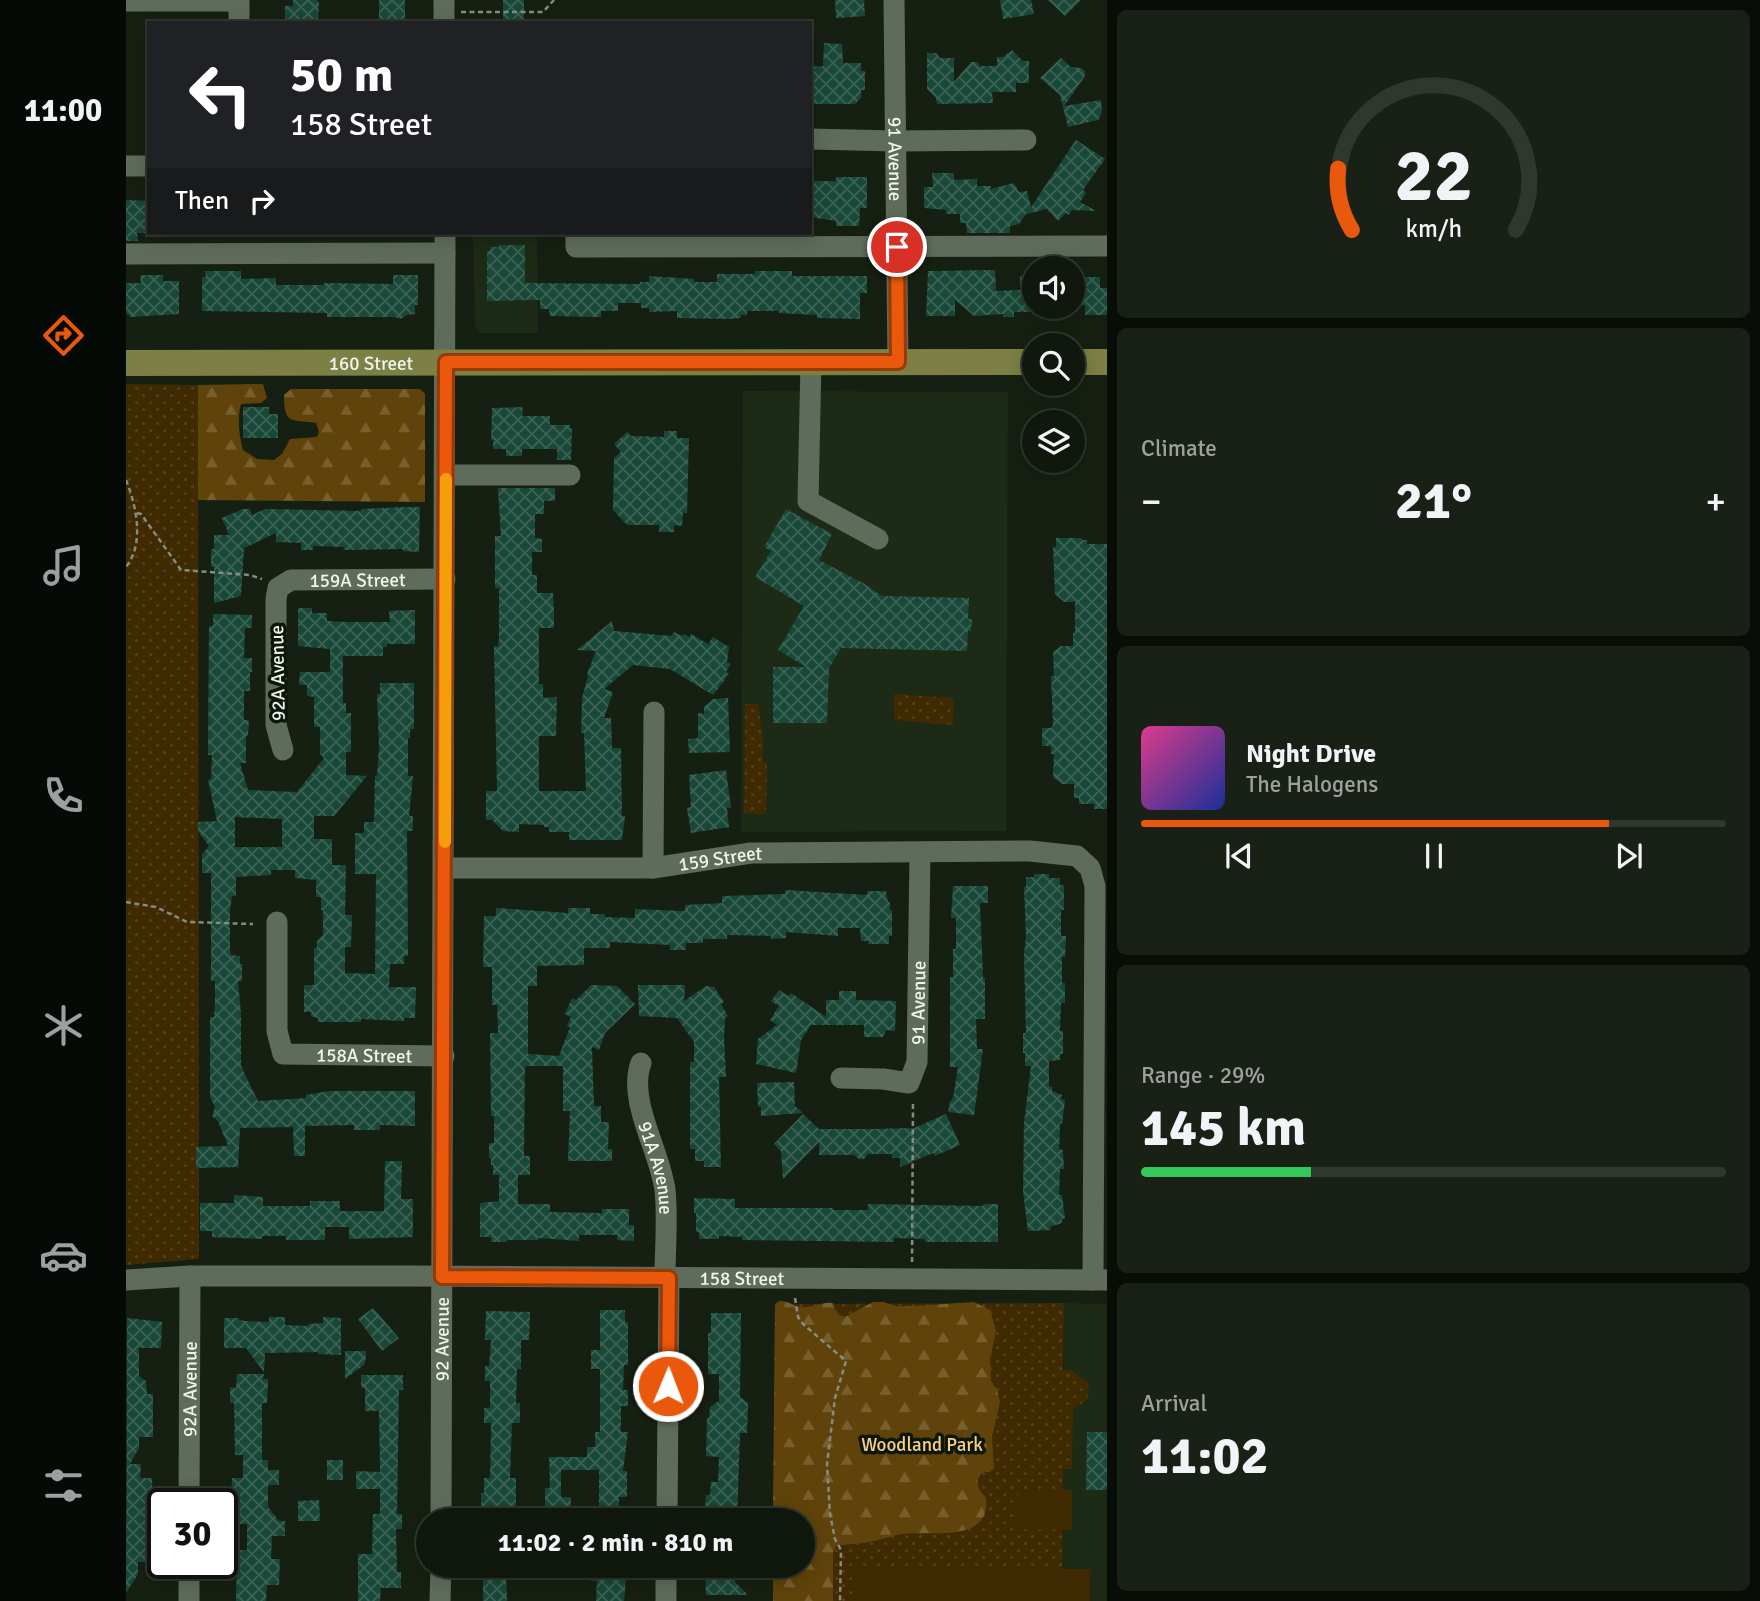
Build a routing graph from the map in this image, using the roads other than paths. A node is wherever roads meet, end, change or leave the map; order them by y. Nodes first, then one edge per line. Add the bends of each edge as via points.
1 (894, 0) edge
2 (126, 1) edge
3 (239, 12) edge
4 (812, 139) edge
5 (1026, 140) dead end
6 (895, 141) junction
7 (126, 166) edge
8 (147, 166) edge
9 (576, 235) edge
10 (445, 243) edge
11 (1107, 246) edge
12 (897, 247) junction
13 (126, 254) edge
14 (446, 362) junction
15 (811, 362) junction
16 (898, 362) junction
17 (1022, 362) edge
18 (1085, 362) edge
19 (1107, 362) edge
20 (126, 363) edge
21 (446, 475) junction
22 (570, 475) dead end
23 (878, 539) dead end
24 (445, 579) junction
25 (269, 587) joint
26 (654, 712) dead end
27 (283, 750) dead end
28 (920, 853) junction
29 (445, 868) junction
30 (653, 868) junction
31 (277, 922) dead end
32 (1101, 960) edge
33 (444, 1056) junction
34 (641, 1063) dead end
35 (841, 1078) dead end
36 (190, 1276) junction
37 (442, 1277) junction
38 (667, 1277) junction
39 (126, 1280) edge
40 (1100, 1280) edge
41 (189, 1488) edge
42 (441, 1508) edge
43 (667, 1508) edge
44 (440, 1578) edge
45 (666, 1578) edge
46 (189, 1579) edge
47 (189, 1601) edge
48 (440, 1601) edge
49 (666, 1601) edge

1 - 6 street, 91 Avenue
2 - 3 street
4 - 6 street
5 - 6 street
6 - 12 street, 91 Avenue
7 - 8 street
9 - 12 street via 576,247
10 - 13 street
10 - 14 street, 92 Avenue
11 - 12 street
12 - 16 street, 91 Avenue
14 - 15 main road, 160 Street
14 - 20 main road, 160 Street
14 - 21 street, 92 Avenue
15 - 16 main road, 160 Street
15 - 23 street via 808,501
16 - 17 main road, 160 Street
18 - 19 main road
21 - 22 street
21 - 24 street, 92 Avenue
24 - 25 street, 159A Street via 291,580 278,588
24 - 29 street, 92 Avenue
25 - 27 street, 92A Avenue via 276,725
26 - 30 street
28 - 30 street, 159 Street via 751,853
28 - 32 street, 159 Street via 1030,851 1077,856 1095,879
28 - 35 street, 91 Avenue via 914,1073 909,1083
29 - 30 street, 159 Street
29 - 33 street, 92 Avenue
31 - 33 street, 158A Street via 277,1031 283,1054
32 - 40 street, 159 Street
33 - 37 street, 92 Avenue
34 - 38 street, 91A Avenue via 639,1101 665,1192
36 - 37 street, 158 Street
36 - 39 street, 158 Street
36 - 41 street, 92A Avenue
37 - 38 street, 158 Street
37 - 42 street, 92 Avenue
38 - 40 street, 158 Street
38 - 43 street, 91A Avenue
44 - 48 street
45 - 49 street
46 - 47 street

